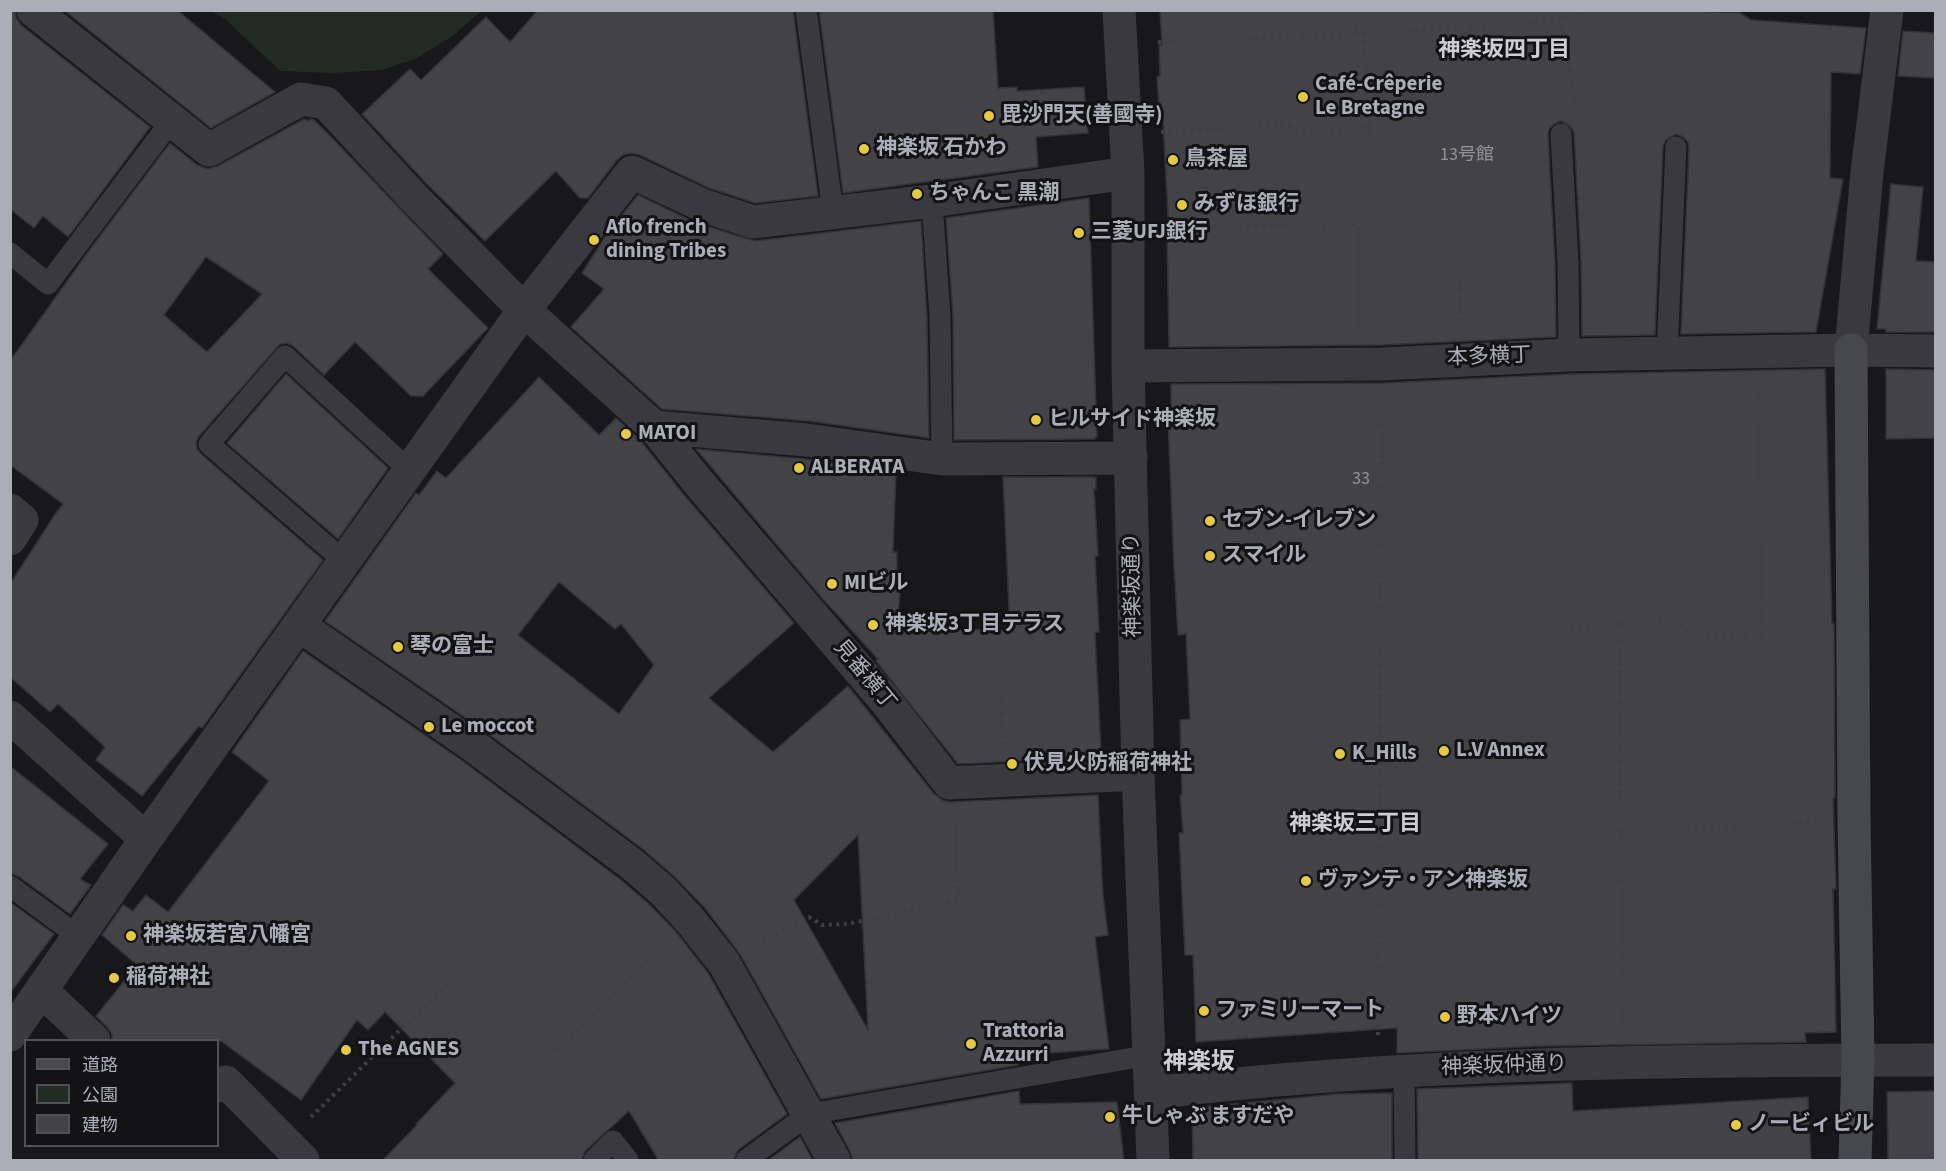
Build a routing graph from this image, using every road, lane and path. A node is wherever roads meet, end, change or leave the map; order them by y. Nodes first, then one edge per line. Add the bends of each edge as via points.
1 (33, 10) edge
2 (806, 10) edge
3 (1119, 10) edge
4 (1353, 10) edge
5 (1590, 10) edge
6 (1887, 10) edge
7 (1560, 17) junction
8 (1358, 34) junction
9 (1364, 34) junction
10 (1158, 42) dead end
11 (1074, 111) dead end
12 (1024, 116) dead end
13 (172, 120) junction
14 (1368, 127) junction
15 (1150, 132) dead end
16 (1561, 134) joint
17 (1676, 147) dead end
18 (1376, 160) dead end
19 (1128, 173) junction
20 (932, 201) junction
21 (833, 212) junction
22 (1164, 230) dead end
23 (10, 253) edge
24 (524, 310) junction
25 (1851, 350) junction
26 (1935, 351) edge
27 (1759, 353) junction
28 (1667, 354) junction
29 (1569, 355) junction
30 (1370, 364) junction
31 (1128, 366) junction
32 (654, 427) junction
33 (1131, 458) junction
34 (942, 459) junction
35 (409, 470) junction
36 (10, 510) edge
37 (10, 539) edge
38 (345, 562) junction
39 (1619, 623) junction
40 (300, 626) junction
41 (1571, 628) dead end
42 (1000, 645) dead end
43 (10, 717) edge
44 (1138, 774) junction
45 (1004, 781) junction
46 (953, 783) junction
47 (1854, 818) junction
48 (1620, 833) junction
49 (146, 839) junction
50 (10, 886) edge
51 (690, 920) junction
52 (78, 936) junction
53 (724, 963) junction
54 (41, 990) junction
55 (1378, 1033) dead end
56 (10, 1035) edge
57 (92, 1039) edge
58 (1150, 1055) junction
59 (1858, 1060) junction
60 (1935, 1060) edge
61 (1623, 1063) junction
62 (1404, 1071) junction
63 (219, 1086) edge
64 (1151, 1093) junction
65 (809, 1114) junction
66 (294, 1152) edge
67 (594, 1161) edge
68 (628, 1161) edge
69 (746, 1161) edge
70 (834, 1161) edge
71 (1153, 1161) edge
72 (1405, 1161) edge
73 (1855, 1161) edge

1 - 13 street
2 - 21 lane
3 - 19 street, 神楽坂通り
4 - 8 path
5 - 7 path
6 - 25 street
7 - 9 path
7 - 16 path via 1574,94 1574,127
8 - 9 path
8 - 10 path
9 - 14 path
11 - 12 path
13 - 23 lane via 48,284
13 - 24 street, 見番横丁 via 209,150 301,99 326,103
14 - 15 path via 1307,133 1288,125
14 - 18 path
16 - 29 lane
17 - 28 lane
19 - 20 street
19 - 31 street, 神楽坂通り
20 - 21 street
20 - 34 lane via 940,316
21 - 24 street via 753,222 702,205 632,172
22 - 30 path via 1358,225 1360,288
24 - 32 street, 見番横丁
24 - 35 street
25 - 26 street, 本多横丁
25 - 27 street, 本多横丁
25 - 47 street
27 - 28 street, 本多横丁
27 - 39 path via 1761,636 1699,636 1679,623
28 - 29 street, 本多横丁
29 - 30 street, 本多横丁
30 - 31 street, 本多横丁
30 - 55 path
31 - 33 street, 神楽坂通り
32 - 34 street via 807,440
32 - 46 street, 見番横丁 via 884,699 949,783
33 - 34 street
33 - 44 street, 神楽坂通り
35 - 38 street
35 - 38 lane via 285,356 209,444
36 - 37 street via 22,520
38 - 40 street
39 - 41 path
39 - 48 path
40 - 49 street
40 - 51 street via 475,747 615,851 663,891
42 - 45 path
43 - 49 street
44 - 45 street
44 - 58 street, 神楽坂通り
45 - 46 street
46 - 53 path via 958,900 847,924 822,925 809,917
47 - 48 path
47 - 59 street
48 - 61 path
49 - 52 street
50 - 52 lane
51 - 53 street
51 - 66 path via 549,1055 536,1056 456,975
52 - 54 street
53 - 65 street
54 - 56 street
54 - 57 street
58 - 64 street, 神楽坂通り
58 - 65 lane
59 - 60 street, 神楽坂仲通り
59 - 61 street, 神楽坂仲通り
59 - 73 street
61 - 62 street, 神楽坂仲通り
62 - 64 street, 神楽坂仲通り
62 - 72 lane
63 - 66 street via 226,1082
64 - 71 street, 神楽坂通り
65 - 69 lane
65 - 70 street
67 - 68 lane via 613,1141

